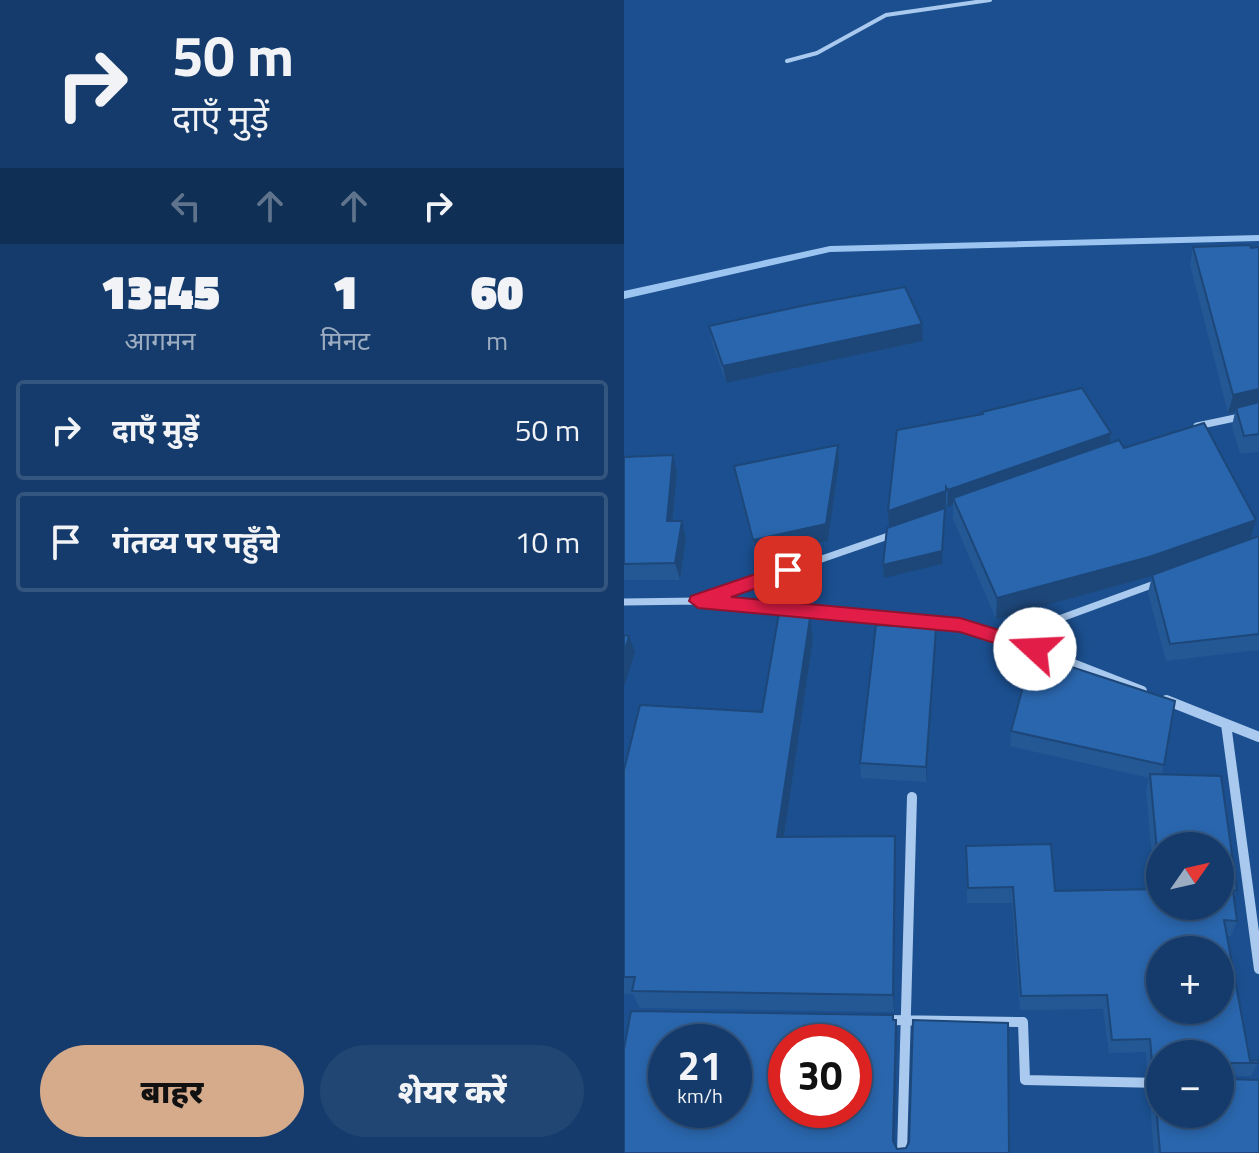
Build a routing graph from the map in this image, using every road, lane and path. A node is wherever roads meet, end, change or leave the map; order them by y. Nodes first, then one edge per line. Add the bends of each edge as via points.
1 (990, 0) edge
2 (787, 61) dead end
3 (1259, 413) edge
4 (1182, 429) edge
5 (907, 529) edge
6 (1170, 578) edge
7 (698, 601) junction
8 (624, 602) edge
9 (1007, 638) junction
10 (1226, 724) junction
11 (1259, 737) edge
12 (912, 797) dead end
13 (1259, 969) edge
14 (874, 1020) edge
15 (906, 1021) junction
16 (1146, 1083) edge
17 (902, 1153) edge

1 - 2 lane via 886,15 817,53
3 - 4 street
5 - 7 street
6 - 9 street
7 - 8 street
7 - 9 street via 960,625
9 - 10 street
10 - 11 street
10 - 13 street
12 - 15 street
14 - 15 street
15 - 16 street via 1023,1022 1025,1080
15 - 17 street

